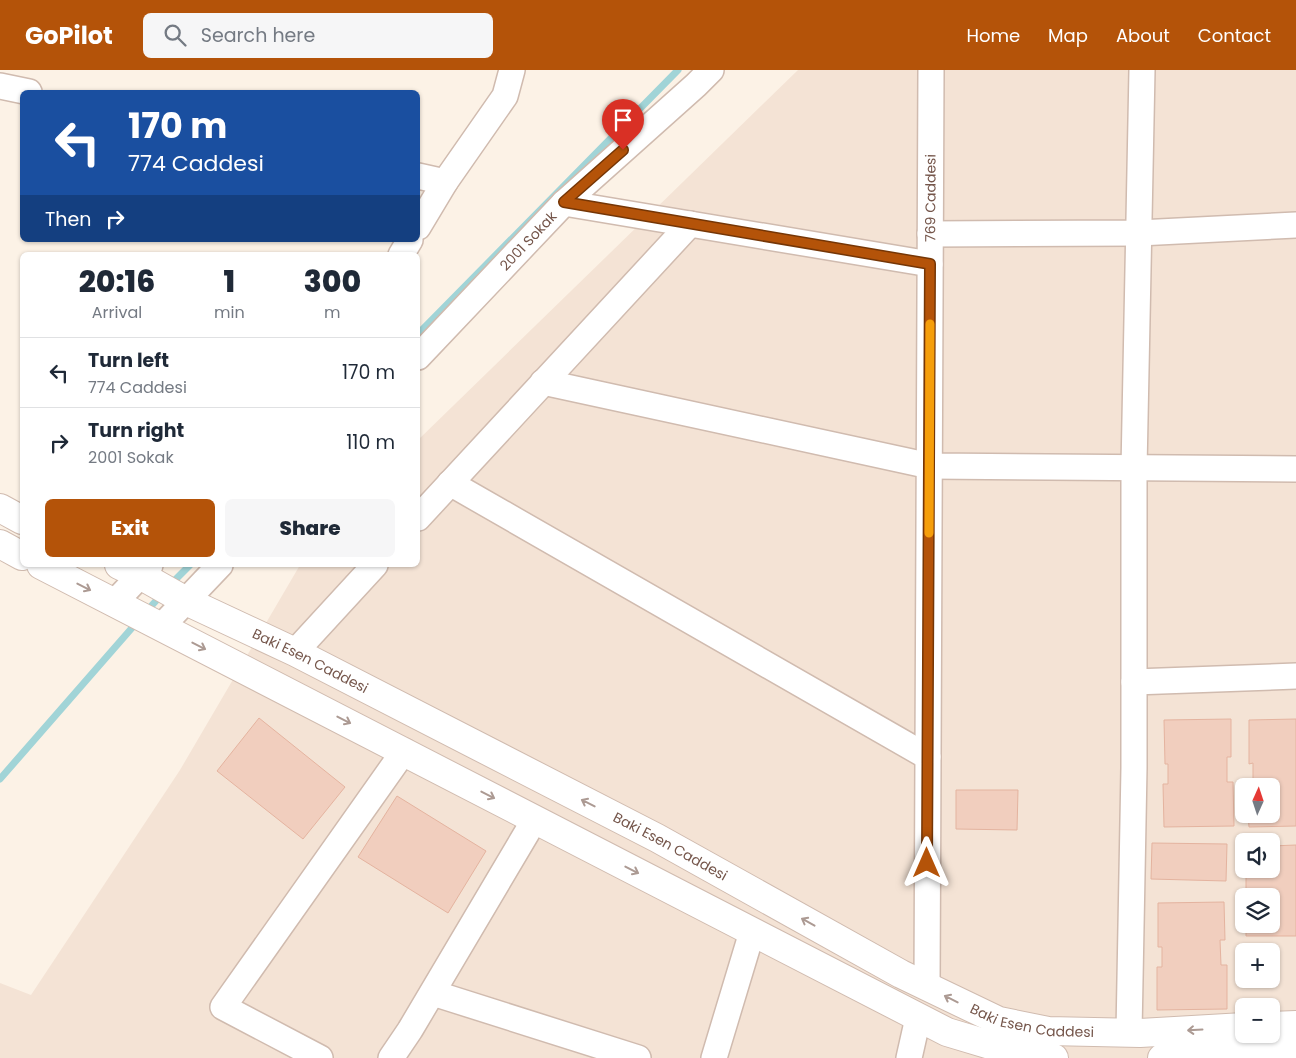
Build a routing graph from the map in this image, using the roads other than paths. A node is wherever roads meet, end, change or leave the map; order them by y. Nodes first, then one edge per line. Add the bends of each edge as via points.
1 (512, 70) edge
2 (711, 70) edge
3 (931, 70) edge
4 (1142, 70) edge
5 (0, 86) edge
6 (20, 90) edge
7 (420, 176) edge
8 (445, 182) junction
9 (564, 202) junction
10 (420, 224) edge
11 (690, 224) junction
12 (1296, 225) edge
13 (1139, 233) junction
14 (930, 234) junction
15 (930, 264) junction
16 (420, 355) edge
17 (543, 382) junction
18 (930, 466) junction
19 (1134, 469) junction
20 (1296, 469) edge
21 (450, 484) junction
22 (0, 508) edge
23 (420, 516) edge
24 (20, 519) edge
25 (0, 544) edge
26 (20, 555) edge
27 (44, 567) edge
28 (218, 567) edge
29 (373, 567) edge
30 (140, 572) edge
31 (183, 599) junction
32 (121, 606) junction
33 (159, 625) junction
34 (295, 652) junction
35 (1296, 676) edge
36 (1134, 682) junction
37 (404, 751) junction
38 (928, 757) junction
39 (535, 819) junction
40 (752, 932) junction
41 (927, 986) junction
42 (433, 992) junction
43 (918, 1018) junction
44 (1296, 1025) edge
45 (1280, 1026) edge
46 (1235, 1027) edge
47 (1129, 1032) junction
48 (1296, 1051) edge
49 (320, 1058) edge
50 (391, 1058) edge
51 (638, 1058) edge
52 (714, 1058) edge
53 (909, 1058) edge
54 (1054, 1058) edge
55 (1162, 1058) edge

1 - 8 street via 505,96
2 - 9 street, 2001 Sokak
3 - 14 street, 769 Caddesi
4 - 13 street
5 - 6 street
7 - 8 street
8 - 10 street
9 - 11 street
9 - 16 street, 2001 Sokak
11 - 15 street
11 - 17 street
12 - 13 street
13 - 14 street
13 - 19 street
14 - 15 street, 769 Caddesi
15 - 18 street, 769 Caddesi
17 - 18 street
17 - 21 street
18 - 19 street
18 - 38 street, 769 Caddesi
19 - 20 street
19 - 36 street
21 - 23 street
21 - 38 street
22 - 24 street
25 - 26 street
27 -> 32 street
28 - 31 street
29 - 34 street
30 - 31 street, Baki Esen Caddesi
30 - 32 street
31 - 33 street
31 - 34 street, Baki Esen Caddesi
32 - 33 street
33 -> 37 street
41 -> 34 street, Baki Esen Caddesi via 657,838
35 - 36 street
36 - 47 street
37 -> 39 street
37 - 49 street via 223,1007
38 - 41 street, 769 Caddesi
39 -> 40 street
39 - 42 street
40 - 43 street
40 - 52 street
47 -> 41 street, Baki Esen Caddesi via 1048,1030 999,1021
42 - 50 street
42 - 51 street
43 - 53 street
43 - 54 street via 947,1032 1007,1050
44 - 45 street
46 -> 47 street, Baki Esen Caddesi
48 - 55 street

